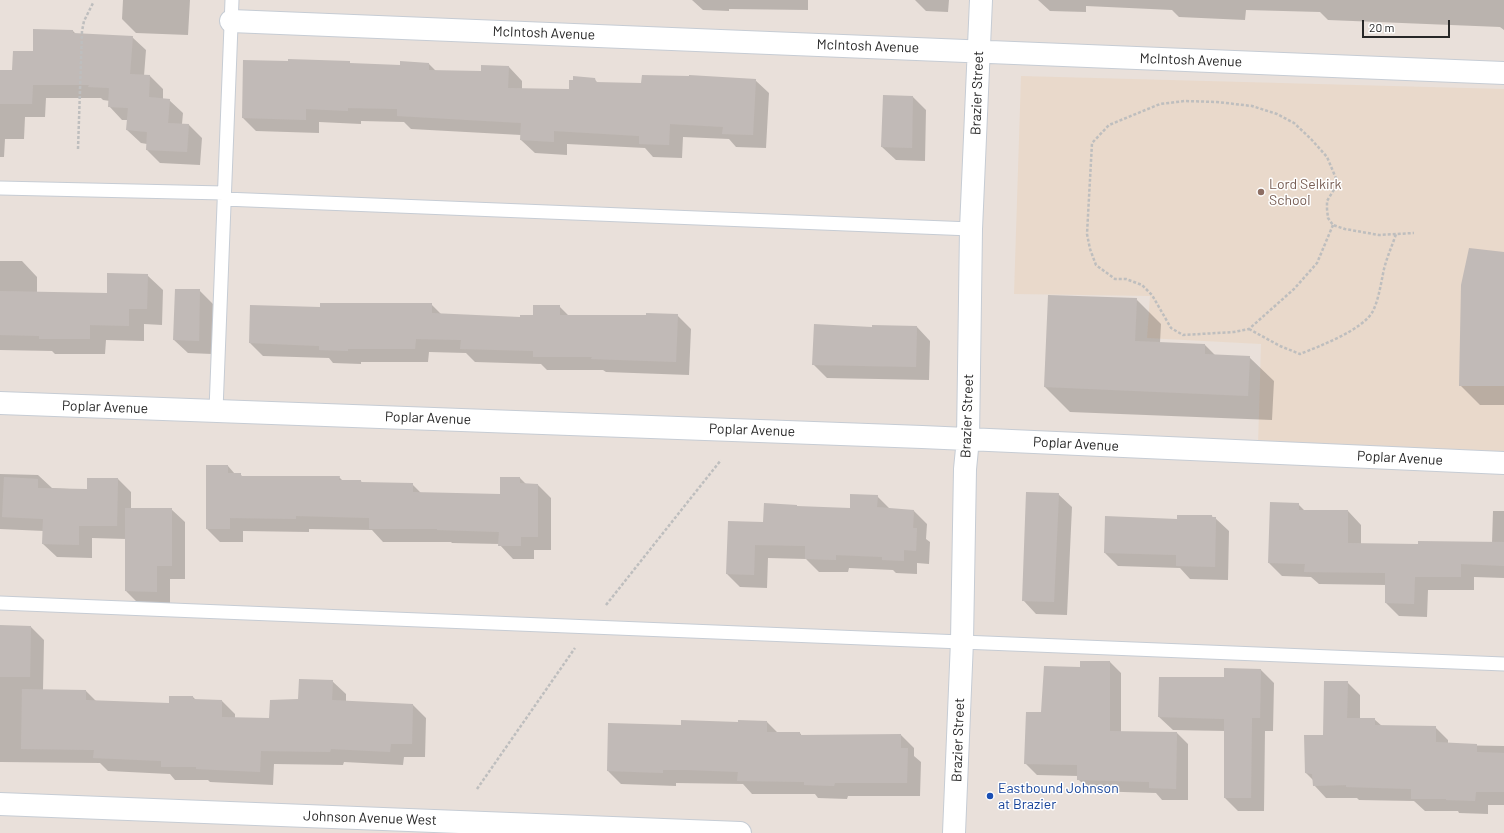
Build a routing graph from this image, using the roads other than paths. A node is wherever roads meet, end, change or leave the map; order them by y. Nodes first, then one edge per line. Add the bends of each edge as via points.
1 (981, 0) edge
2 (232, 10) edge
3 (979, 50) junction
4 (1504, 73) edge
5 (0, 188) edge
6 (224, 196) junction
7 (971, 229) junction
8 (0, 403) edge
9 (216, 410) junction
10 (968, 439) junction
11 (1504, 463) edge
12 (0, 603) edge
13 (962, 641) junction
14 (1504, 664) edge
15 (0, 804) edge
16 (740, 833) edge
17 (954, 833) edge

1 - 3 street, Brazier Street
2 - 3 street, McIntosh Avenue
2 - 6 lane
3 - 4 street, McIntosh Avenue
3 - 7 street, Brazier Street
5 - 6 lane
6 - 7 lane
6 - 9 lane
7 - 10 street, Brazier Street
8 - 9 street, Poplar Avenue
9 - 10 street, Poplar Avenue
10 - 11 street, Poplar Avenue
10 - 13 street, Brazier Street via 965,469
12 - 13 lane
13 - 14 lane
13 - 17 street, Brazier Street
15 - 16 street, Johnson Avenue West

